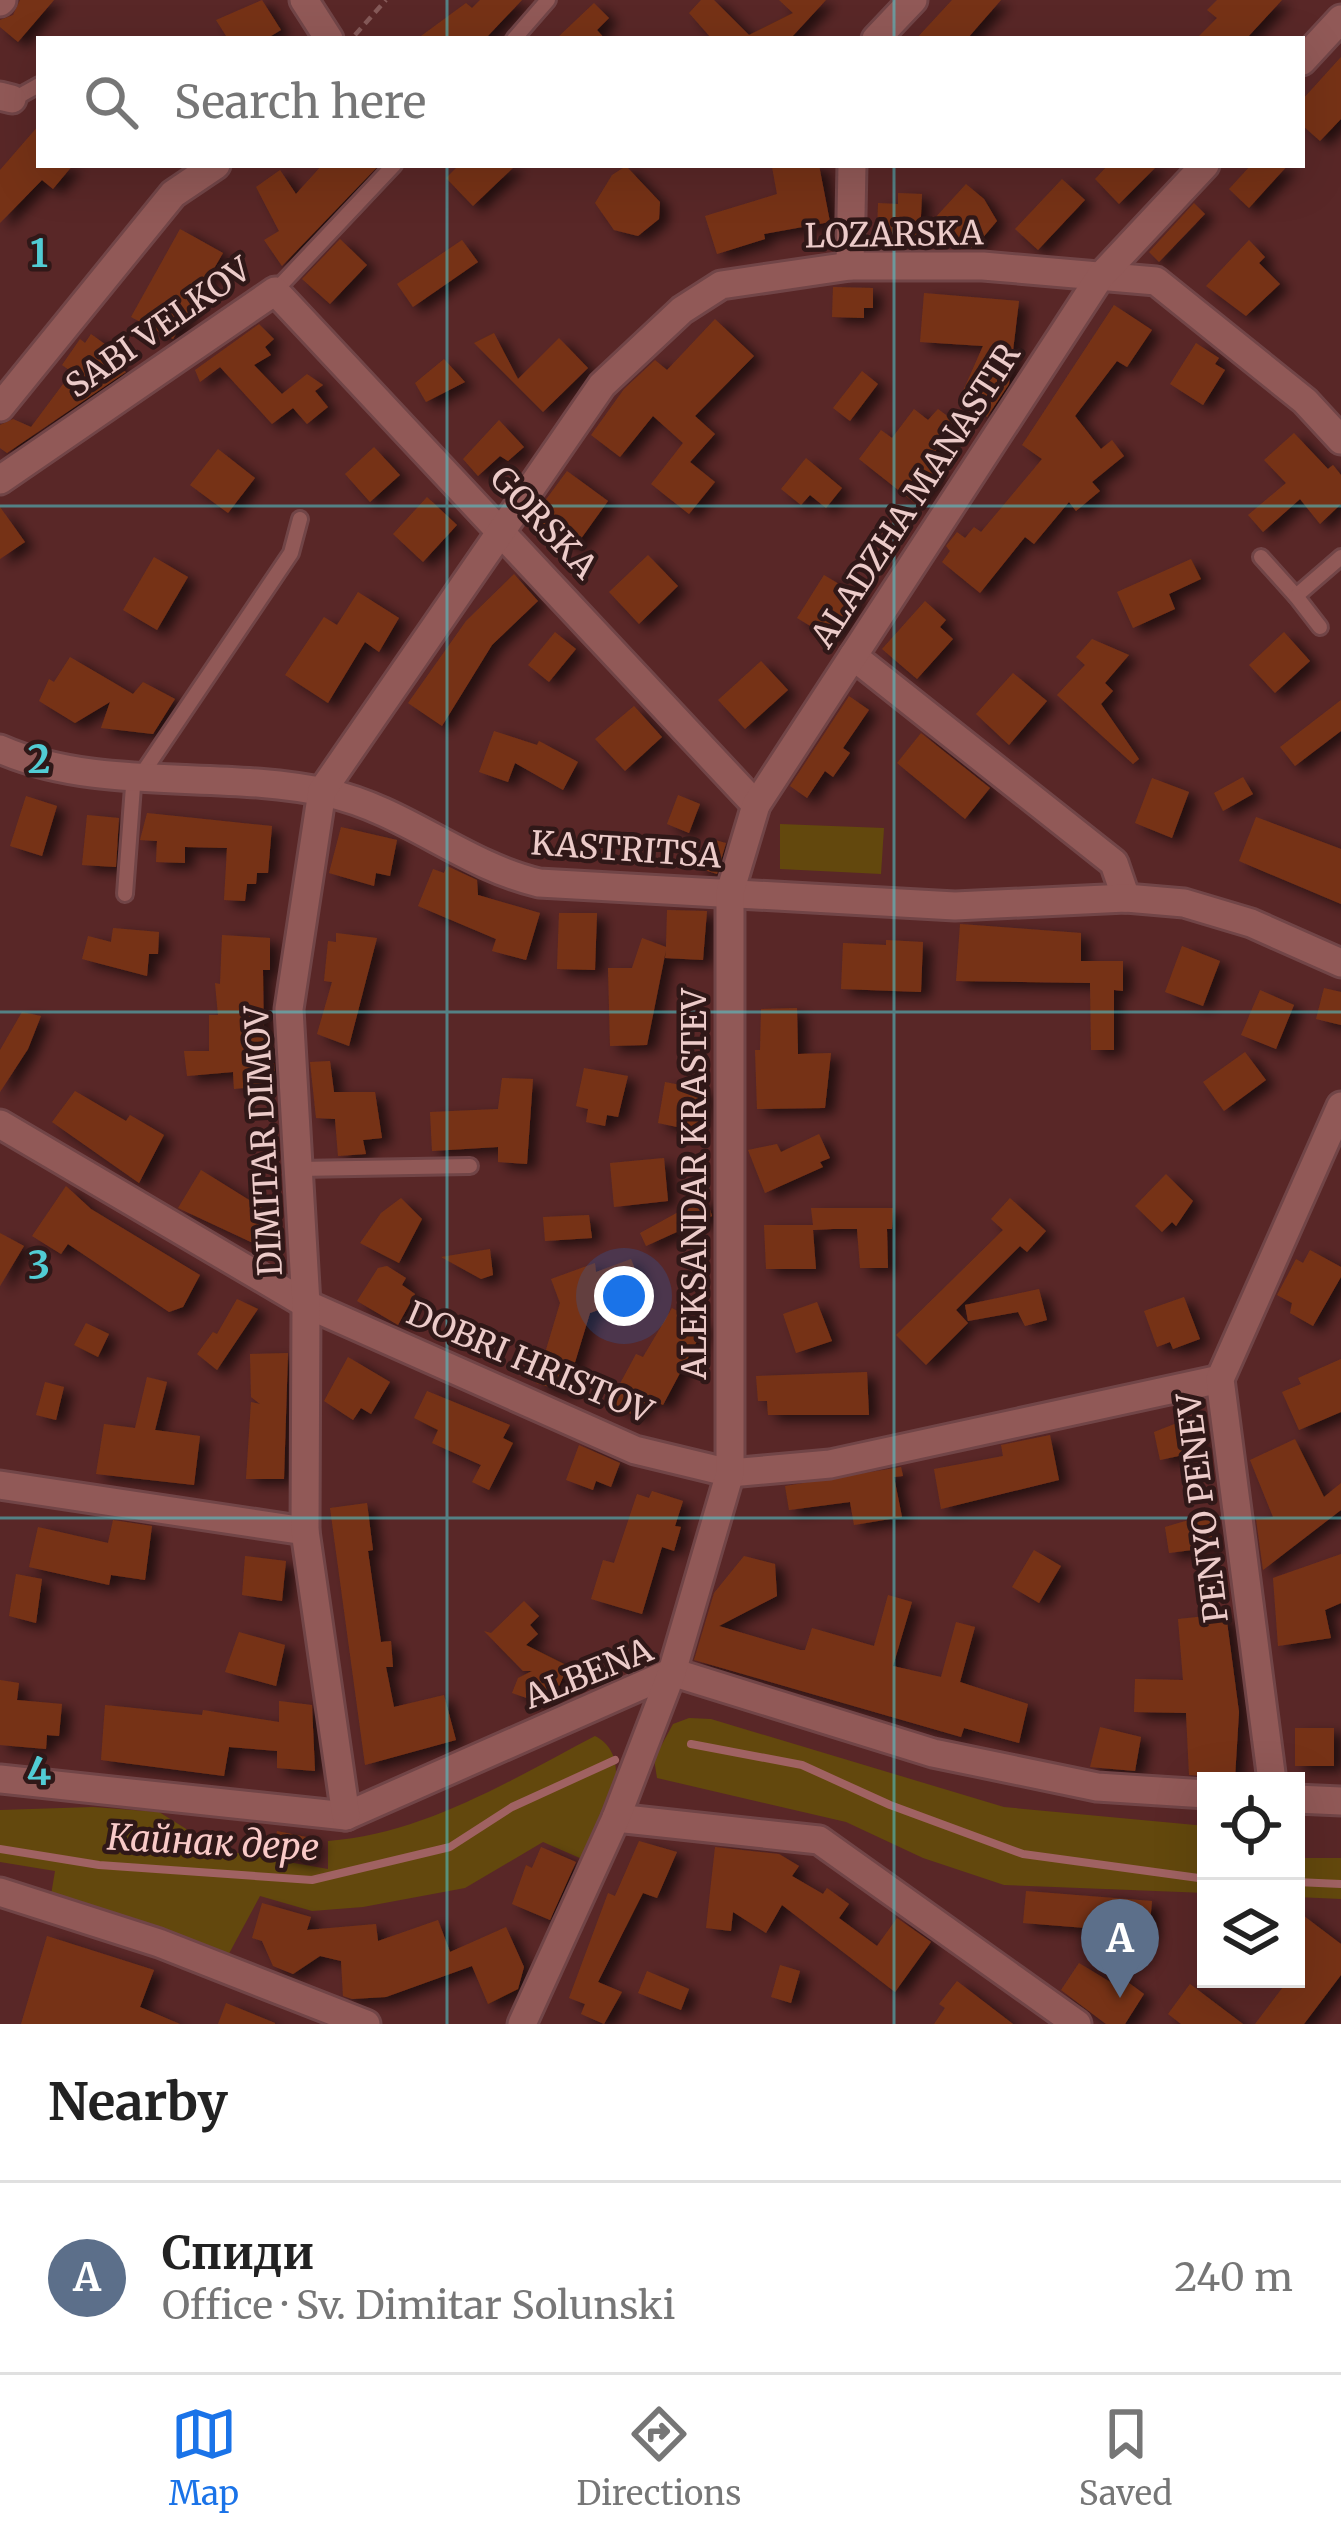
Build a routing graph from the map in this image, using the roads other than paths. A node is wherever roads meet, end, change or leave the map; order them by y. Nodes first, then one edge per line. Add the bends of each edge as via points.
1 (304, 0) edge
2 (548, 0) edge
3 (913, 0) edge
4 (1341, 19) edge
5 (327, 36) edge
6 (517, 36) edge
7 (878, 36) edge
8 (1305, 58) edge
9 (36, 86) edge
10 (4, 101) edge
11 (211, 168) edge
12 (391, 168) edge
13 (852, 168) edge
14 (1201, 168) edge
15 (850, 266) junction
16 (1100, 277) junction
17 (274, 291) junction
18 (0, 406) edge
19 (1341, 440) edge
20 (0, 480) edge
21 (300, 519) dead end
22 (501, 528) junction
23 (1261, 557) dead end
24 (1341, 557) edge
25 (1296, 596) junction
26 (1320, 627) dead end
27 (854, 656) junction
28 (0, 749) edge
29 (138, 774) junction
30 (322, 791) junction
31 (756, 806) junction
32 (730, 892) junction
33 (125, 893) dead end
34 (1126, 898) junction
35 (1341, 963) edge
36 (1341, 1106) edge
37 (0, 1124) edge
38 (470, 1166) dead end
39 (298, 1168) junction
40 (1328, 1169) edge
41 (306, 1304) junction
42 (1220, 1379) junction
43 (730, 1473) junction
44 (0, 1484) edge
45 (305, 1531) junction
46 (672, 1672) junction
47 (1271, 1772) edge
48 (0, 1779) edge
49 (1197, 1793) edge
50 (1305, 1799) edge
51 (1341, 1801) edge
52 (346, 1816) junction
53 (616, 1818) junction
54 (0, 1892) edge
55 (1072, 2023) edge
56 (366, 2024) edge
57 (522, 2024) edge

1 - 5 street
2 - 6 lane
3 - 7 street
4 - 8 street
9 - 10 lane
11 - 18 street via 173,194
12 - 17 lane, SABI VELKOV
13 - 15 street
14 - 16 street, ALADZHA MANASTIR
15 - 16 street, LOZARSKA
15 - 22 street, LOZARSKA via 721,285 682,310 602,385
16 - 19 street, LOZARSKA via 1156,281 1305,401
16 - 27 street, ALADZHA MANASTIR
17 - 20 street, SABI VELKOV
17 - 22 street, GORSKA
21 - 29 lane via 291,553
22 - 30 street, DIMITAR DIMOV
22 - 31 street, GORSKA
23 - 25 lane
24 - 25 lane
25 - 26 lane
27 - 31 street, ALADZHA MANASTIR
27 - 34 street via 1114,863
28 - 29 street, KASTRITSA via 45,769
29 - 30 street, KASTRITSA
29 - 33 lane
30 - 32 street, KASTRITSA via 374,804 501,874
30 - 39 street, DIMITAR DIMOV via 289,1010
31 - 32 street, ALADZHA MANASTIR
32 - 34 street, KASTRITSA via 955,906
32 - 43 street, ALEKSANDAR KRASTEV
34 - 35 street, KASTRITSA via 1184,903 1251,923
36 - 40 street, PENYO PENEV
37 - 41 street, DOBRI HRISTOV
38 - 39 lane
39 - 41 street, DIMITAR DIMOV
40 - 42 street, PENYO PENEV
41 - 43 street, DOBRI HRISTOV via 635,1450
41 - 45 street, DIMITAR DIMOV
42 - 43 street, DOBRI HRISTOV via 830,1464
42 - 47 street, PENYO PENEV
43 - 46 street, ALEKSANDAR KRASTEV
44 - 45 street
45 - 52 street, DIMITAR DIMOV
46 - 49 street, ALBENA via 933,1754 1097,1787
46 - 52 street, ALBENA
46 - 53 street, ALEKSANDAR KRASTEV
48 - 52 street, ALBENA
50 - 51 street
53 - 55 street via 819,1840
53 - 57 street, ALEKSANDAR KRASTEV
54 - 56 street

